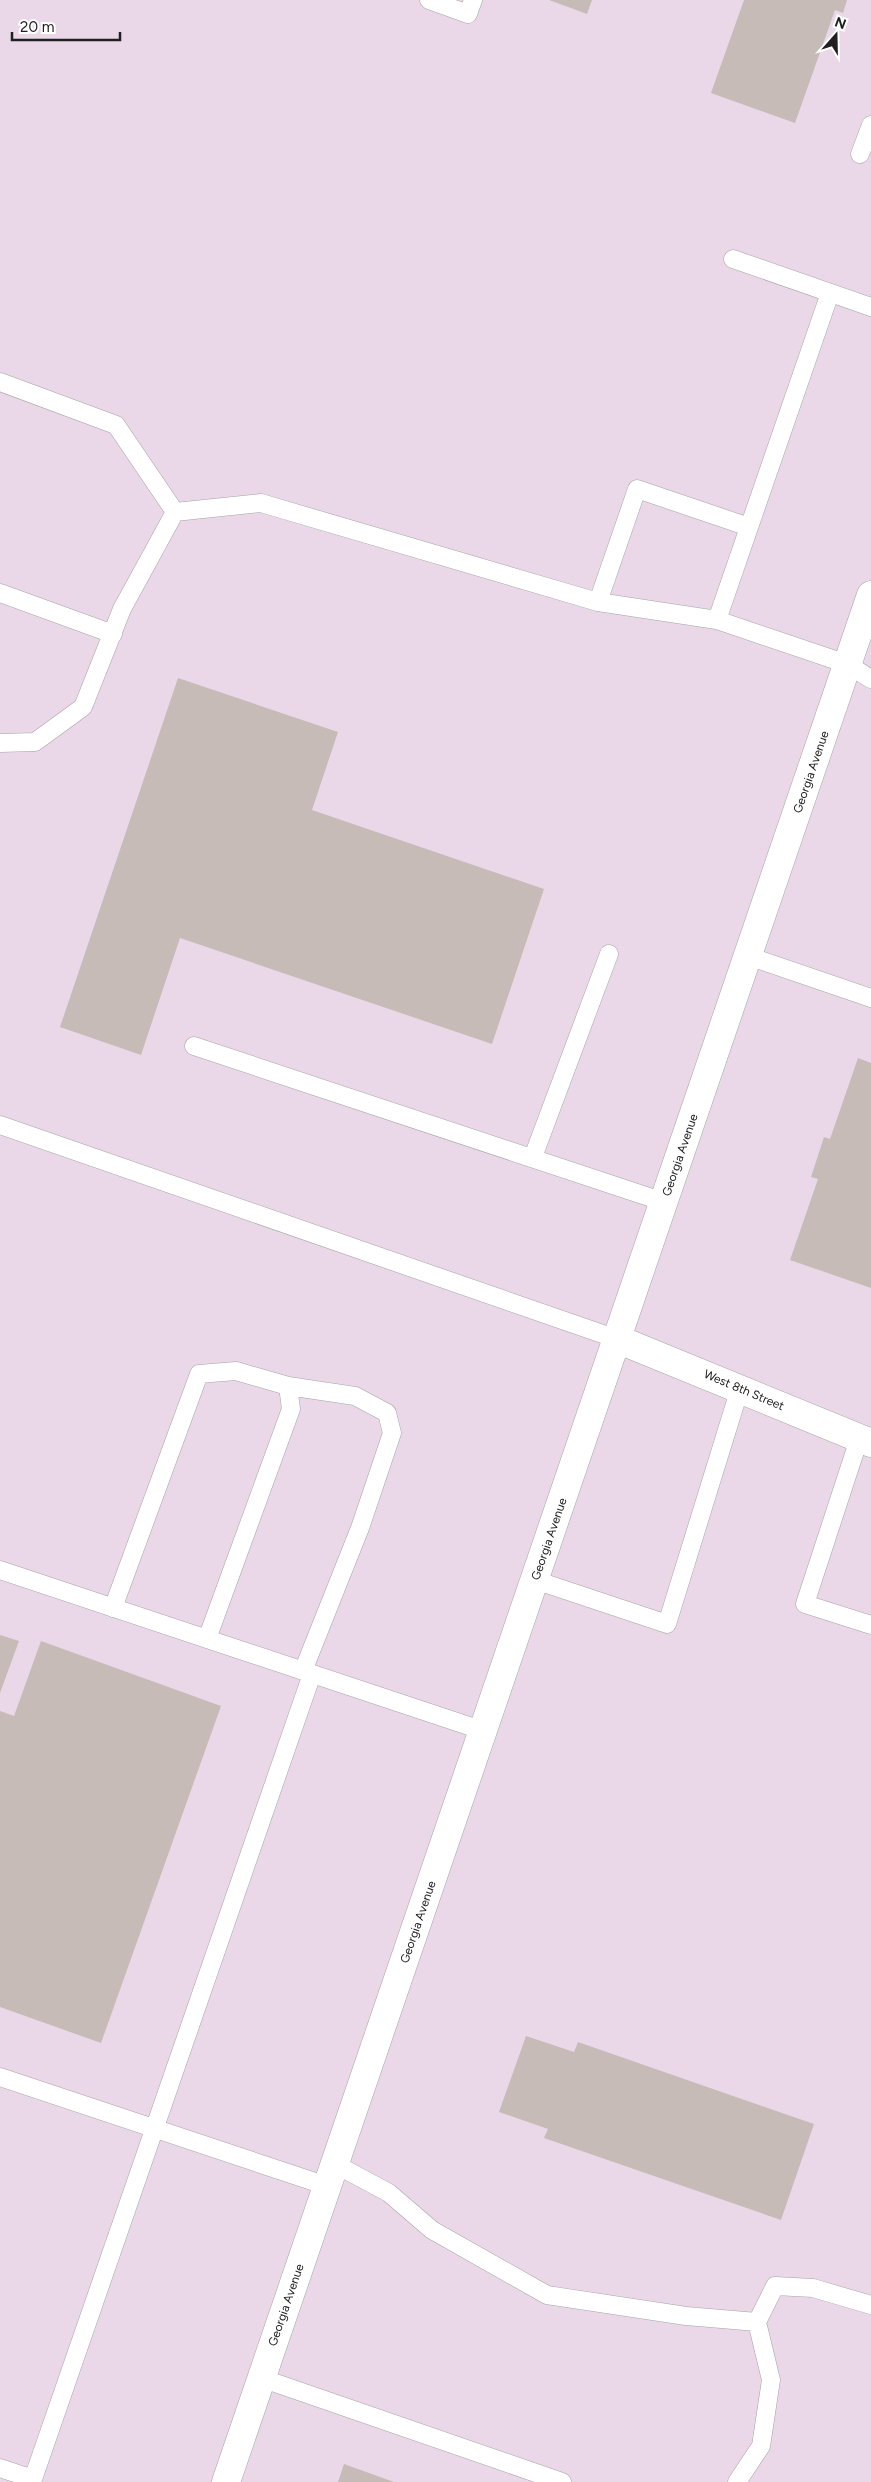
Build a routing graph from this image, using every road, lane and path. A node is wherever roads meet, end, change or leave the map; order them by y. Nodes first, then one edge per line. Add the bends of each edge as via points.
1 (429, 0) edge
2 (473, 0) edge
3 (871, 125) edge
4 (860, 154) dead end
5 (733, 259) dead end
6 (830, 293) junction
7 (871, 307) edge
8 (0, 382) edge
9 (175, 512) junction
10 (749, 527) junction
11 (0, 592) edge
12 (871, 595) edge
13 (598, 602) junction
14 (718, 620) junction
15 (113, 634) junction
16 (847, 664) junction
17 (871, 679) edge
18 (0, 743) edge
19 (609, 954) dead end
20 (748, 956) junction
21 (871, 998) edge
22 (194, 1046) dead end
23 (0, 1125) edge
24 (533, 1157) junction
25 (664, 1202) junction
26 (617, 1339) junction
27 (288, 1386) junction
28 (740, 1388) junction
29 (865, 1441) edge
30 (0, 1570) edge
31 (534, 1580) junction
32 (113, 1608) junction
33 (871, 1625) edge
34 (207, 1639) junction
35 (308, 1672) junction
36 (484, 1731) junction
37 (0, 2077) edge
38 (155, 2129) junction
39 (331, 2175) junction
40 (871, 2305) edge
41 (757, 2322) junction
42 (262, 2378) junction
43 (0, 2468) edge
44 (226, 2482) edge
45 (562, 2482) edge
46 (737, 2482) edge

1 - 2 lane via 468,14
3 - 4 lane
5 - 6 lane
6 - 7 lane
6 - 10 lane
8 - 9 lane via 116,425
9 - 13 lane via 260,503
9 - 15 lane via 122,609
10 - 13 lane via 636,489
10 - 14 lane
11 - 15 lane
12 - 16 street, Georgia Avenue
13 - 14 lane
14 - 16 lane
15 - 18 lane via 84,707 35,742
16 - 17 lane
16 - 20 street, Georgia Avenue
19 - 24 lane
20 - 21 lane
20 - 25 street, Georgia Avenue
22 - 24 lane
23 - 26 lane
24 - 25 lane
25 - 26 street, Georgia Avenue
26 - 28 street, West 8th Street
26 - 31 street, Georgia Avenue
27 - 32 lane via 236,1371 199,1374
27 - 34 lane via 290,1409
27 - 35 lane via 355,1396 387,1413 392,1434
28 - 29 street, West 8th Street
28 - 31 lane via 667,1624
29 - 33 lane via 805,1604
30 - 32 lane
31 - 36 street, Georgia Avenue
32 - 34 lane
34 - 35 lane
35 - 36 lane
35 - 38 lane
36 - 39 street, Georgia Avenue
37 - 38 lane
38 - 39 lane
38 - 43 lane via 33,2479
39 - 41 lane via 389,2193 432,2230 547,2295 686,2316
39 - 42 street, Georgia Avenue
40 - 41 lane via 813,2288 775,2286
41 - 46 lane via 771,2380 761,2446
42 - 44 street, Georgia Avenue
42 - 45 lane

